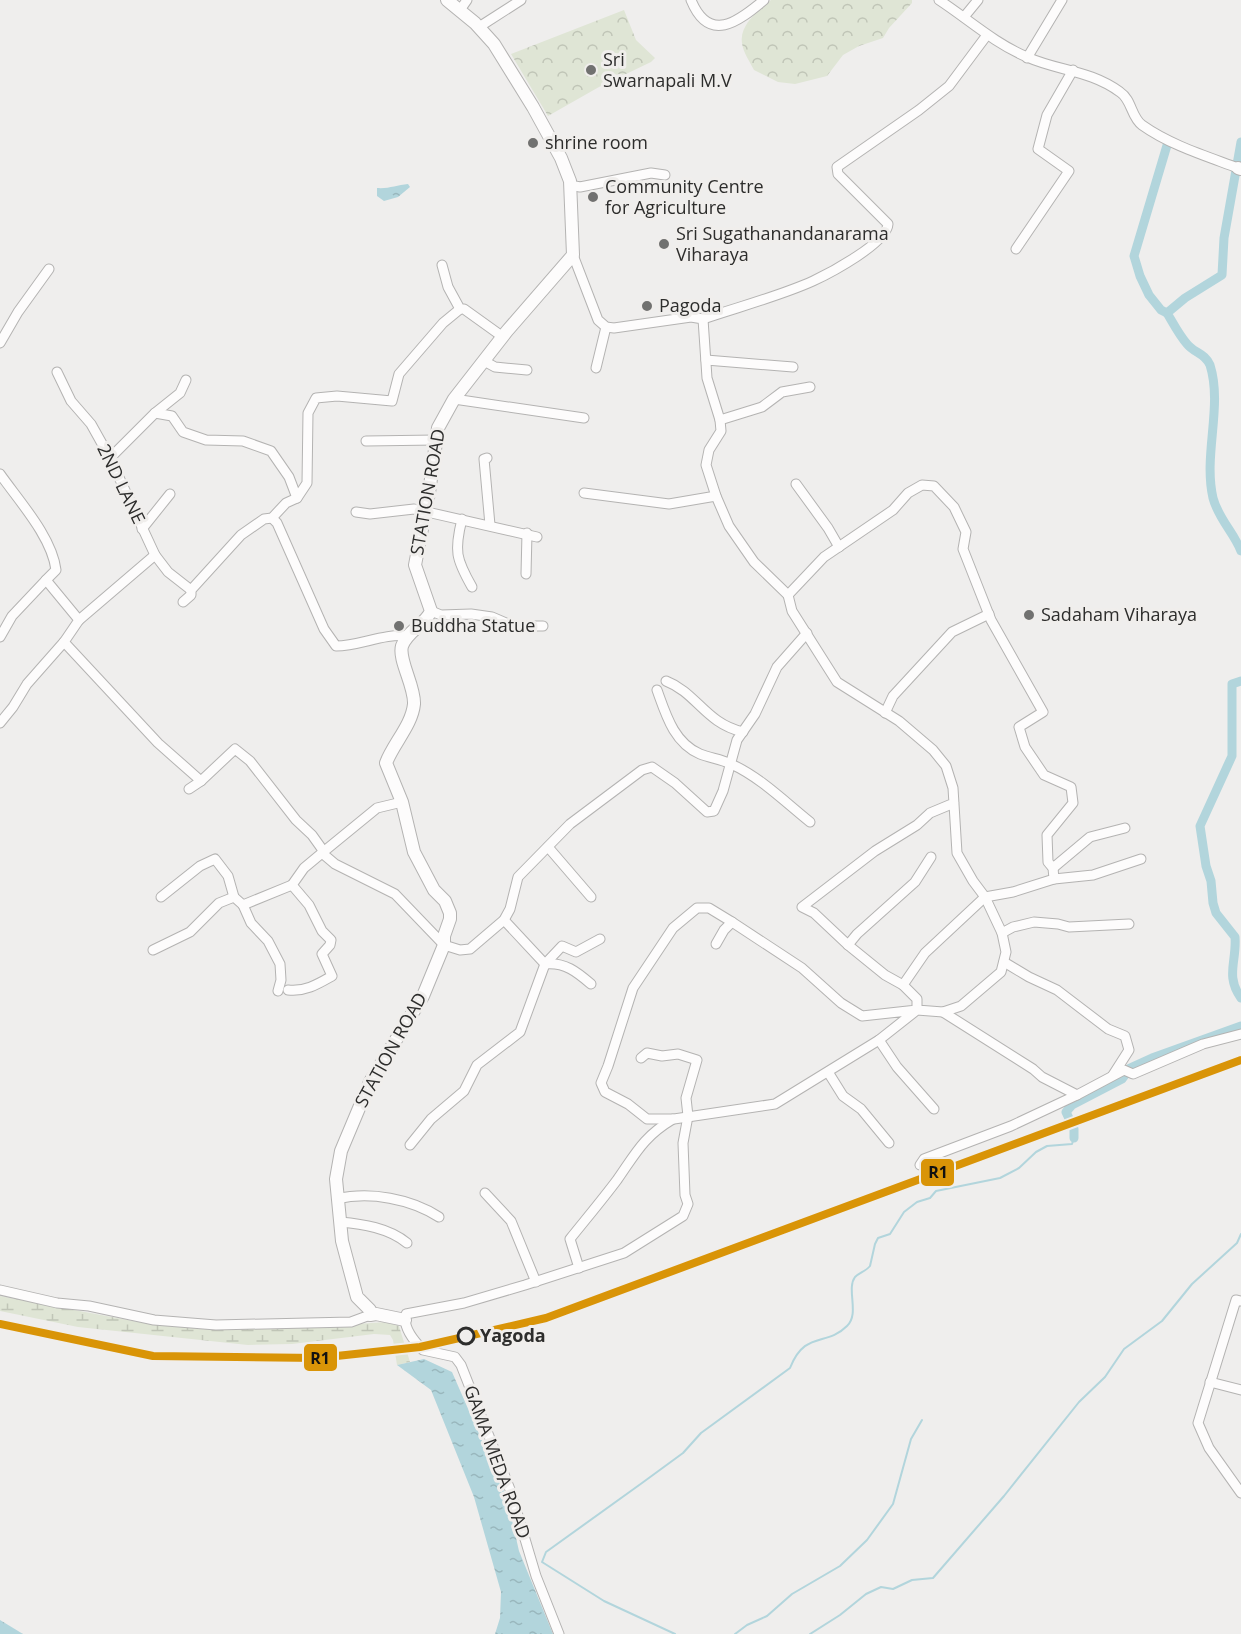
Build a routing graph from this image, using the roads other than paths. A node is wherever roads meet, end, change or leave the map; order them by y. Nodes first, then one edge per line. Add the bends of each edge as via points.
1 (447, 0) edge
2 (521, 0) edge
3 (692, 0) edge
4 (764, 0) edge
5 (939, 0) edge
6 (978, 0) edge
7 (1062, 0) edge
8 (464, 5) edge
9 (964, 16) junction
10 (478, 27) junction
11 (987, 35) junction
12 (1027, 58) junction
13 (1073, 70) junction
14 (1239, 168) edge
15 (665, 175) dead end
16 (570, 184) junction
17 (1016, 249) dead end
18 (573, 255) junction
19 (442, 265) dead end
20 (49, 269) dead end
21 (460, 309) junction
22 (703, 319) junction
23 (606, 327) junction
24 (503, 337) junction
25 (0, 343) edge
26 (706, 360) junction
27 (484, 361) junction
28 (793, 367) dead end
29 (596, 368) dead end
30 (527, 370) dead end
31 (57, 372) dead end
32 (186, 380) dead end
33 (810, 387) dead end
34 (454, 399) junction
35 (155, 413) junction
36 (584, 418) dead end
37 (720, 420) junction
38 (436, 440) junction
39 (366, 441) dead end
40 (110, 458) junction
41 (487, 458) dead end
42 (0, 474) edge
43 (796, 484) dead end
44 (585, 493) dead end
45 (170, 494) dead end
46 (716, 496) junction
47 (297, 498) junction
48 (425, 510) junction
49 (356, 512) dead end
50 (272, 518) junction
51 (462, 519) junction
52 (490, 525) junction
53 (142, 530) junction
54 (839, 547) junction
55 (155, 555) junction
56 (526, 574) dead end
57 (46, 580) junction
58 (472, 587) dead end
59 (191, 590) junction
60 (788, 595) junction
61 (183, 602) dead end
62 (431, 611) junction
63 (990, 617) junction
64 (78, 620) junction
65 (543, 626) dead end
66 (807, 633) junction
67 (408, 636) junction
68 (0, 637) edge
69 (64, 642) junction
70 (666, 681) dead end
71 (657, 690) dead end
72 (885, 713) junction
73 (0, 723) edge
74 (743, 732) junction
75 (731, 764) junction
76 (201, 781) junction
77 (189, 789) dead end
78 (402, 802) junction
79 (954, 803) junction
80 (810, 822) dead end
81 (1125, 828) dead end
82 (548, 847) junction
83 (322, 853) junction
84 (931, 857) dead end
85 (1141, 859) dead end
86 (1053, 868) junction
87 (1054, 879) junction
88 (292, 885) junction
89 (161, 897) dead end
90 (234, 897) junction
91 (591, 897) dead end
92 (985, 897) junction
93 (243, 905) junction
94 (504, 920) junction
95 (732, 922) junction
96 (1129, 924) dead end
97 (1002, 933) junction
98 (600, 939) dead end
99 (716, 944) dead end
100 (444, 945) junction
101 (848, 945) junction
102 (153, 950) dead end
103 (1005, 962) junction
104 (545, 964) junction
105 (591, 984) dead end
106 (903, 985) junction
107 (917, 1010) junction
108 (943, 1012) junction
109 (1241, 1034) edge
110 (879, 1040) junction
111 (641, 1058) dead end
112 (828, 1072) junction
113 (1112, 1076) junction
114 (1077, 1095) junction
115 (934, 1109) dead end
116 (688, 1116) junction
117 (674, 1119) junction
118 (889, 1143) dead end
119 (410, 1145) dead end
120 (920, 1165) dead end
121 (485, 1192) dead end
122 (338, 1199) junction
123 (439, 1217) dead end
124 (340, 1222) junction
125 (407, 1243) dead end
126 (579, 1268) junction
127 (536, 1282) junction
128 (0, 1290) edge
129 (1241, 1301) edge
130 (370, 1315) junction
131 (405, 1320) junction
132 (1210, 1382) junction
133 (1241, 1390) edge
134 (1241, 1493) edge
135 (559, 1634) edge

1 - 8 street
2 - 10 street
3 - 4 street via 702,20 715,26 728,25
5 - 9 street
6 - 9 street
7 - 12 street
8 - 10 street
9 - 11 street
10 - 16 street via 494,44 533,107 561,158
11 - 12 street
11 - 22 street via 949,86 837,167 838,174 888,224 884,236 813,281
12 - 13 street
13 - 14 street via 1121,92 1141,124 1183,147
13 - 17 street via 1047,115 1038,149 1069,171
15 - 16 street via 651,172 580,187
16 - 18 street
18 - 23 street via 598,320
18 - 24 street, STATION ROAD
19 - 21 street
20 - 25 street
21 - 24 street
21 - 47 street via 399,375 392,401 316,398 308,413 307,483
22 - 23 street
22 - 26 street
23 - 29 street
24 - 27 street, STATION ROAD
26 - 28 street
26 - 37 street via 707,378
27 - 30 street via 495,367
27 - 34 street, STATION ROAD
31 - 40 street, 2ND LANE via 71,401 91,424
32 - 35 street via 180,393
33 - 37 street via 782,392 762,407
34 - 36 street
34 - 38 street, STATION ROAD
35 - 40 street
35 - 47 street via 172,416 183,432 206,440 243,441 271,451 289,477
37 - 46 street via 721,431 709,450 706,465
38 - 39 street
38 - 48 street, STATION ROAD
40 - 53 street, 2ND LANE
41 - 52 street via 484,459
42 - 57 street via 35,522 54,557 56,570
43 - 54 street
44 - 46 street via 669,504
45 - 53 street
46 - 60 street via 729,526 754,562
47 - 50 street
48 - 49 street
48 - 51 street
48 - 62 street, STATION ROAD via 415,565
50 - 59 street via 241,535
50 - 67 street via 336,646
51 - 52 street
51 - 58 street via 457,538 458,563
52 - 56 street via 532,535
53 - 55 street, 2ND LANE
54 - 60 street
54 - 63 street via 893,510 922,484 934,486 954,507 966,532 963,549
55 - 59 street, 2ND LANE via 168,572
55 - 64 street
57 - 64 street
57 - 68 street via 12,616
59 - 61 street
60 - 66 street via 792,611
62 - 65 street via 441,615 492,617 513,626
62 - 67 street
63 - 72 street via 952,632 893,696
63 - 86 street via 1043,712 1019,727 1025,747 1044,775 1071,787 1072,803 1047,835 1048,862
64 - 69 street
66 - 72 street via 837,682
66 - 74 street via 777,667
67 - 78 street, STATION ROAD via 400,652 414,703 386,763
69 - 73 street
69 - 76 street via 158,743
70 - 74 street via 728,728
71 - 75 street via 669,724 682,742 698,754
72 - 79 street via 933,750 946,766
74 - 75 street
75 - 80 street via 762,783
75 - 82 street via 714,811 707,812 652,767 625,781 570,824
76 - 77 street
76 - 83 street via 235,749 250,761 312,835
78 - 83 street via 376,808
78 - 100 street, STATION ROAD via 414,852 450,913
79 - 92 street via 957,853
79 - 101 street via 930,813 875,850 802,907 814,913
81 - 86 street via 1090,837
82 - 91 street
82 - 94 street via 518,878
83 - 88 street
83 - 100 street via 335,864 395,894
84 - 101 street via 915,882
85 - 87 street via 1093,875
86 - 87 street
87 - 92 street
88 - 93 street
88 - 93 street via 331,940 322,954 332,976 314,986 283,991 280,964
89 - 90 street via 215,859 228,876
90 - 93 street
90 - 102 street via 219,903 190,932
92 - 97 street
92 - 106 street via 925,953
94 - 100 street via 470,948 460,950
94 - 104 street
95 - 99 street
95 - 107 street via 802,968 862,1016
95 - 117 street via 709,908 697,908 673,928 633,988 600,1083 605,1092 647,1119
96 - 97 street via 1069,927 1034,922
97 - 103 street
98 - 104 street via 576,952 561,946
100 - 122 street, STATION ROAD via 423,996 370,1082 345,1141 336,1179
101 - 106 street
103 - 108 street via 1001,972 961,1006
103 - 113 street via 1057,990 1108,1029 1125,1036 1130,1050
104 - 105 street via 572,969
104 - 119 street via 520,1032 477,1065 464,1091 431,1119
106 - 107 street via 916,999
107 - 108 street
107 - 110 street
108 - 114 street via 1042,1077
109 - 113 street
110 - 112 street
110 - 115 street
111 - 116 street via 647,1053 678,1054 697,1060 686,1098
112 - 116 street via 775,1104
112 - 118 street via 843,1096 861,1109
113 - 114 street
114 - 120 street via 1011,1126 924,1159
116 - 117 street
116 - 126 street via 683,1143 688,1204 683,1216 624,1253
117 - 126 street via 655,1130 636,1150 570,1239
121 - 127 street via 511,1221
122 - 123 street via 381,1197 418,1206
122 - 124 street, STATION ROAD
124 - 125 street via 377,1228 398,1235
124 - 130 street, STATION ROAD via 353,1285
126 - 127 street
127 - 131 street via 464,1303 406,1314
128 - 130 street via 154,1320 216,1325 351,1322
129 - 132 street via 1236,1300
130 - 131 street
131 - 135 street, GAMA MEDA ROAD via 423,1350 455,1357 461,1365 511,1492 536,1576
132 - 133 street
132 - 134 street via 1198,1423 1209,1448

